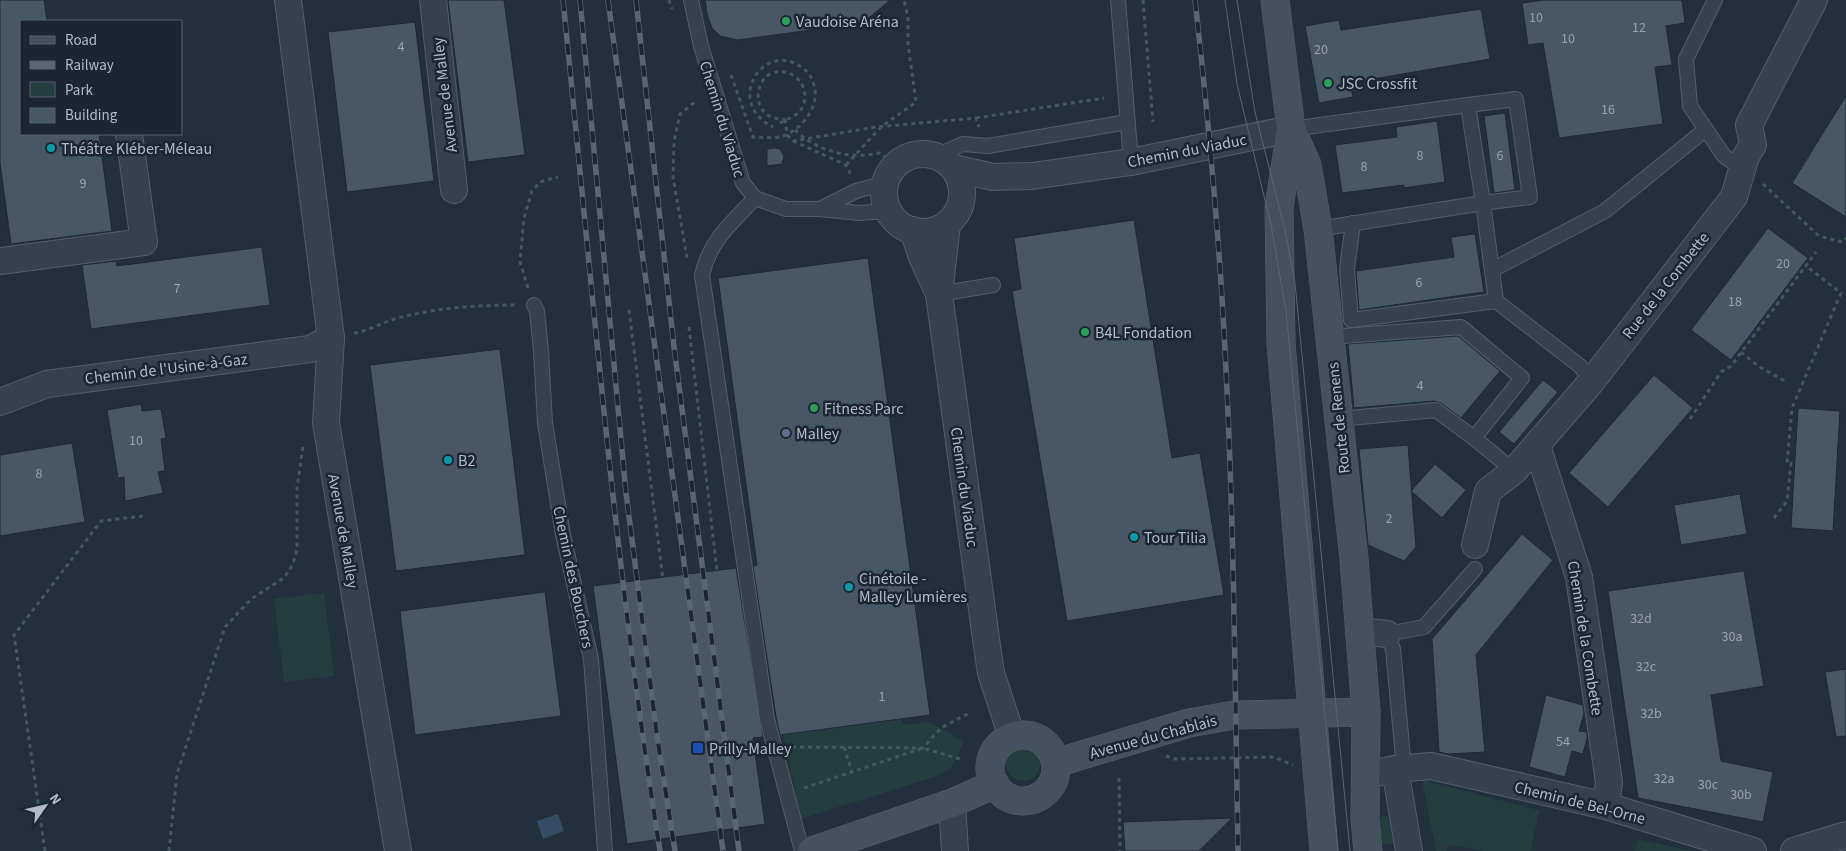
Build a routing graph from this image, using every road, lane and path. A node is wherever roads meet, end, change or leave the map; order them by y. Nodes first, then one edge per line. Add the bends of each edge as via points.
1 (288, 0) edge
2 (433, 0) edge
3 (691, 0) edge
4 (904, 0) edge
5 (1118, 0) edge
6 (1143, 0) edge
7 (1275, 0) edge
8 (1715, 0) edge
9 (1814, 0) edge
10 (708, 68) junction
11 (1104, 98) dead end
12 (695, 102) dead end
13 (1468, 105) junction
14 (976, 118) junction
15 (779, 121) junction
16 (1127, 122) junction
17 (1153, 122) dead end
18 (881, 126) junction
19 (773, 127) dead end
20 (1291, 129) junction
21 (795, 130) junction
22 (1705, 130) junction
23 (980, 132) dead end
24 (129, 135) edge
25 (787, 135) junction
26 (793, 140) junction
27 (804, 140) junction
28 (855, 155) junction
29 (944, 162) junction
30 (1131, 162) junction
31 (1742, 168) junction
32 (891, 174) junction
33 (558, 177) dead end
34 (993, 178) junction
35 (454, 190) dead end
36 (755, 198) junction
37 (1483, 204) junction
38 (820, 209) junction
39 (889, 211) junction
40 (954, 214) junction
41 (1353, 223) junction
42 (1318, 229) junction
43 (913, 230) junction
44 (1846, 238) edge
45 (1816, 252) dead end
46 (0, 261) edge
47 (687, 266) dead end
48 (1806, 266) junction
49 (1492, 270) junction
50 (993, 286) dead end
51 (939, 294) junction
52 (1496, 301) junction
53 (529, 302) junction
54 (629, 310) dead end
55 (689, 321) dead end
56 (341, 336) junction
57 (1330, 337) junction
58 (1741, 352) junction
59 (1592, 381) junction
60 (1785, 381) dead end
61 (0, 402) edge
62 (1690, 419) dead end
63 (1339, 420) junction
64 (1474, 438) junction
65 (304, 440) dead end
66 (1537, 446) junction
67 (1514, 471) junction
68 (143, 516) dead end
69 (1774, 518) dead end
70 (1475, 557) joint
71 (1359, 631) junction
72 (1387, 634) junction
73 (971, 712) dead end
74 (1311, 712) junction
75 (1366, 712) junction
76 (1012, 737) junction
77 (747, 740) dead end
78 (684, 746) dead end
79 (774, 747) junction
80 (844, 747) junction
81 (923, 748) junction
82 (1175, 759) dead end
83 (962, 760) dead end
84 (1056, 763) junction
85 (1296, 766) dead end
86 (1400, 768) junction
87 (751, 770) dead end
88 (852, 772) junction
89 (1365, 775) junction
90 (689, 777) dead end
91 (1119, 778) dead end
92 (995, 784) junction
93 (626, 792) dead end
94 (787, 794) junction
95 (952, 803) junction
96 (1606, 806) junction
97 (756, 807) dead end
98 (694, 814) dead end
99 (630, 824) dead end
100 (1846, 835) edge
101 (45, 851) edge
102 (169, 851) edge
103 (398, 851) edge
104 (605, 851) edge
105 (802, 851) edge
106 (812, 851) edge
107 (955, 851) edge
108 (1120, 851) edge
109 (1324, 851) edge
110 (1368, 851) edge
111 (1409, 851) edge
112 (1753, 851) edge
113 (1794, 851) edge

1 - 56 street, Avenue de Malley via 315,210
2 - 35 street, Avenue de Malley
3 - 10 lane, Chemin du Viaduc
4 - 18 path via 916,102
5 - 16 lane
6 - 17 path
7 - 20 main road, Route de Renens
8 - 22 lane via 1686,59 1690,106
9 - 31 street, Rue de la Combette via 1749,126 1753,145
10 - 25 path via 728,66 752,138
10 - 36 lane, Chemin du Viaduc via 742,183
11 - 14 path
12 - 47 path via 680,114 674,141 673,178
13 - 20 lane
13 - 37 lane
13 - 37 lane via 1516,99 1530,198
14 - 18 path
14 - 23 path
15 - 15 path via 800,111 805,97 801,82 788,73 773,73 761,83 758,91 760,106
15 - 25 path, bridge via 785,119
16 - 29 lane via 988,146 962,144
16 - 30 lane
18 - 27 path
18 - 28 path
19 - 21 path via 756,114 749,92 752,81 766,65 788,61 808,71 816,92 811,112
20 - 30 street, Chemin du Viaduc
20 - 42 main road, Route de Renens via 1307,165
20 - 74 main road, Route de Renens via 1279,208 1280,344 1305,649 1311,679
21 - 25 path
21 - 27 path
22 - 31 lane via 1724,156
22 - 49 lane via 1605,211
24 - 46 street via 144,242
25 - 26 path
26 - 27 path
26 - 28 path via 846,165
27 - 28 path via 822,149
28 - 32 path via 880,153
29 - 32 street via 915,155
29 - 34 street, Chemin du Viaduc
29 - 40 street via 959,179 962,191
30 - 34 street, Chemin du Viaduc via 1032,176
31 - 44 path via 1770,189 1819,236 1842,242
31 - 59 street, Rue de la Combette via 1734,197
32 - 38 lane
32 - 39 street via 885,202
33 - 53 path via 540,182 532,191 524,218 520,262
34 - 40 street
36 - 38 lane via 786,209
36 - 79 lane via 716,239 706,256 702,275 767,719
37 - 41 lane
37 - 49 lane
38 - 39 lane via 859,213
39 - 43 street via 895,220
40 - 43 street via 925,232
40 - 51 street, Chemin du Viaduc
41 - 42 lane
41 - 52 lane via 1346,268 1351,320
42 - 57 main road, Route de Renens
43 - 51 street, Chemin du Viaduc
45 - 48 path
48 - 58 path
48 - 69 path via 1841,293 1792,408 1787,501
49 - 52 lane
50 - 51 lane
51 - 76 street, Chemin du Viaduc via 991,673
52 - 59 lane via 1580,366
53 - 56 path via 428,311
53 - 104 lane, Chemin des Bouchers via 537,311 545,423 563,535 591,659
54 - 78 path
55 - 77 path via 720,598 728,598
56 - 61 street, Chemin de l'Usine-à-Gaz via 310,349 47,384
56 - 103 street, Avenue de Malley via 326,423
57 - 63 main road, Route de Renens
57 - 64 lane via 1461,327 1522,378
58 - 60 path
58 - 62 path via 1731,366 1721,372
59 - 66 street, Rue de la Combette
63 - 64 lane via 1436,410
63 - 71 main road, Route de Renens
64 - 67 lane
65 - 102 path via 297,488 297,549 293,564 284,578 251,599 225,628 177,774
66 - 67 street, Rue de la Combette
66 - 96 street, Chemin de la Combette via 1580,576 1609,782
67 - 70 street, Rue de la Combette via 1488,491
68 - 101 path via 101,521 14,635
70 - 72 lane via 1424,627
71 - 72 street
71 - 75 main road, Route de Renens
72 - 86 lane via 1393,649
73 - 81 path via 941,728
74 - 75 main road, Avenue du Chablais
74 - 84 main road, Avenue du Chablais via 1234,715 1189,723
74 - 109 main road, Route de Renens
75 - 89 main road, Route de Renens
76 - 84 main road via 1030,735 1041,740 1052,751
76 - 92 main road via 998,746 993,755 991,775
79 - 80 path
79 - 94 lane
80 - 81 path
80 - 88 path
81 - 83 path
81 - 88 path
82 - 85 path via 1274,757
84 - 92 main road via 1053,784 1033,800 1010,798
86 - 89 street, Chemin de Bel-Orne
86 - 96 street, Chemin de Bel-Orne via 1431,766
86 - 111 street
87 - 97 path
88 - 94 path
89 - 110 main road, Route de Renens
90 - 98 path
91 - 108 path
92 - 95 main road
93 - 99 path
94 - 105 lane
95 - 106 main road
95 - 107 street
96 - 112 street, Chemin de Bel-Orne
100 - 113 street

